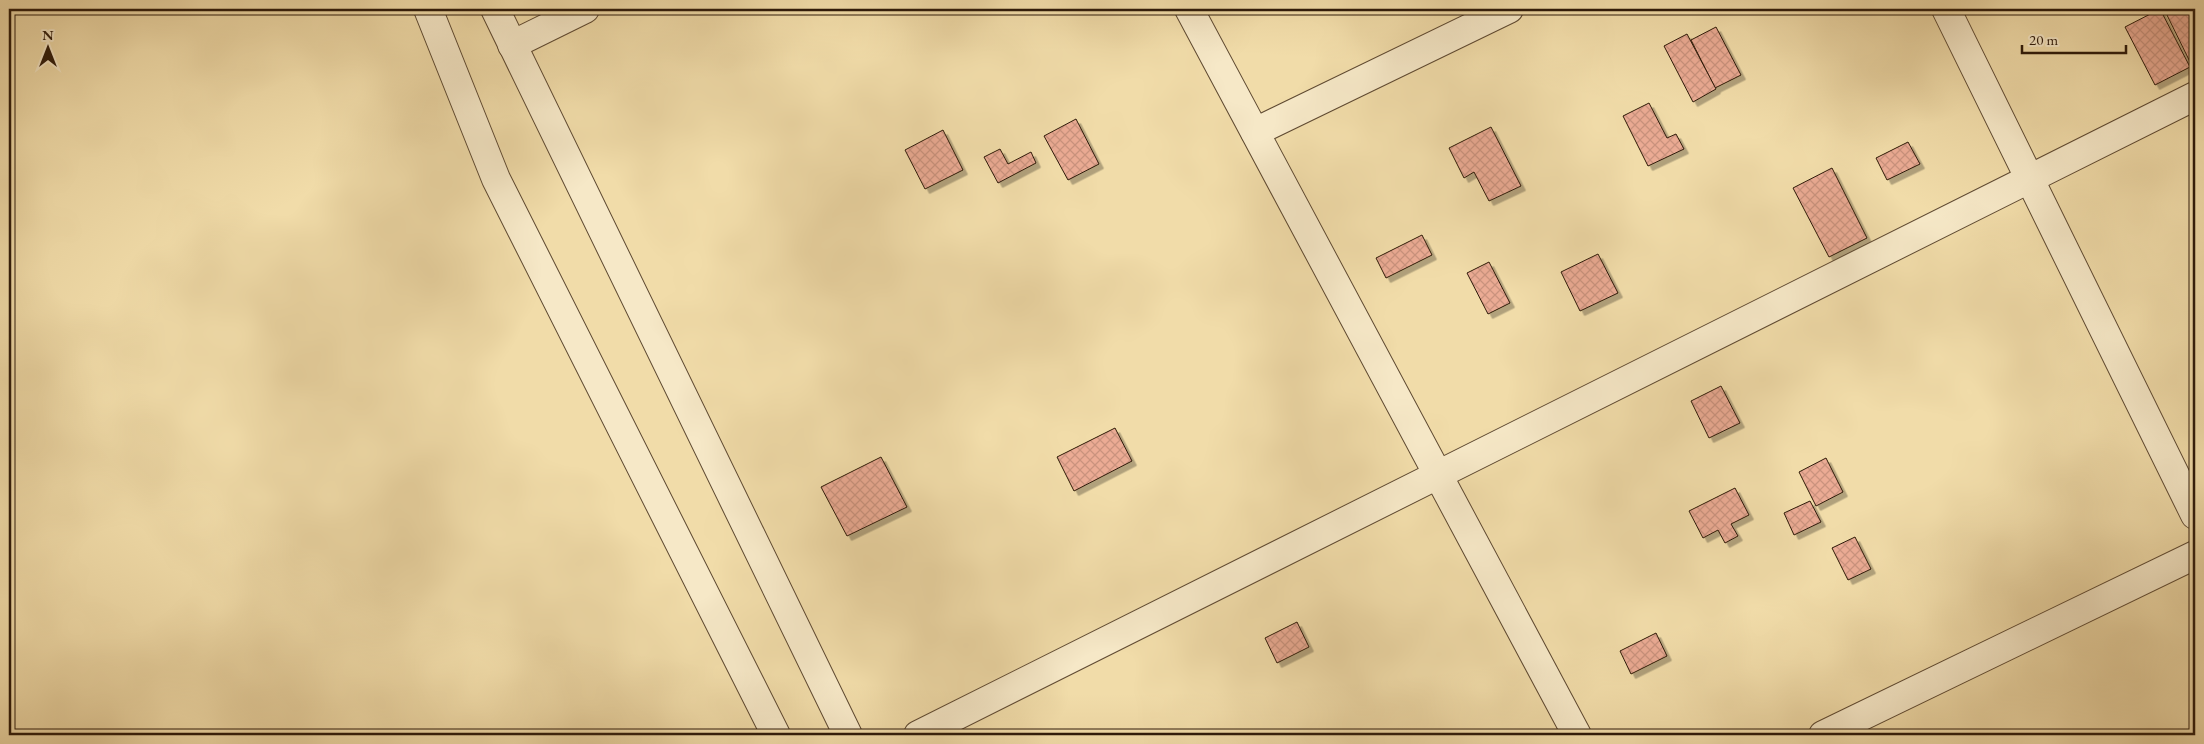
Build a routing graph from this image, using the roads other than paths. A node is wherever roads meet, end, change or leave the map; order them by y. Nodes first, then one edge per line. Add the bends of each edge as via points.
1 (428, 9) edge
2 (495, 9) edge
3 (585, 9) edge
4 (1189, 9) edge
5 (1509, 9) edge
6 (1946, 9) edge
7 (512, 45) junction
8 (2195, 96) edge
9 (1255, 132) junction
10 (2030, 179) junction
11 (1438, 475) junction
12 (2195, 515) edge
13 (2195, 555) edge
14 (776, 735) edge
15 (848, 735) edge
16 (918, 735) edge
17 (1577, 735) edge
18 (1822, 735) edge

1 - 14 street via 496,179
2 - 7 street
3 - 7 street
4 - 9 street
5 - 9 street
6 - 10 street
7 - 15 street
8 - 10 street
9 - 11 street
10 - 11 street
10 - 12 street
11 - 16 street
11 - 17 street
13 - 18 street

